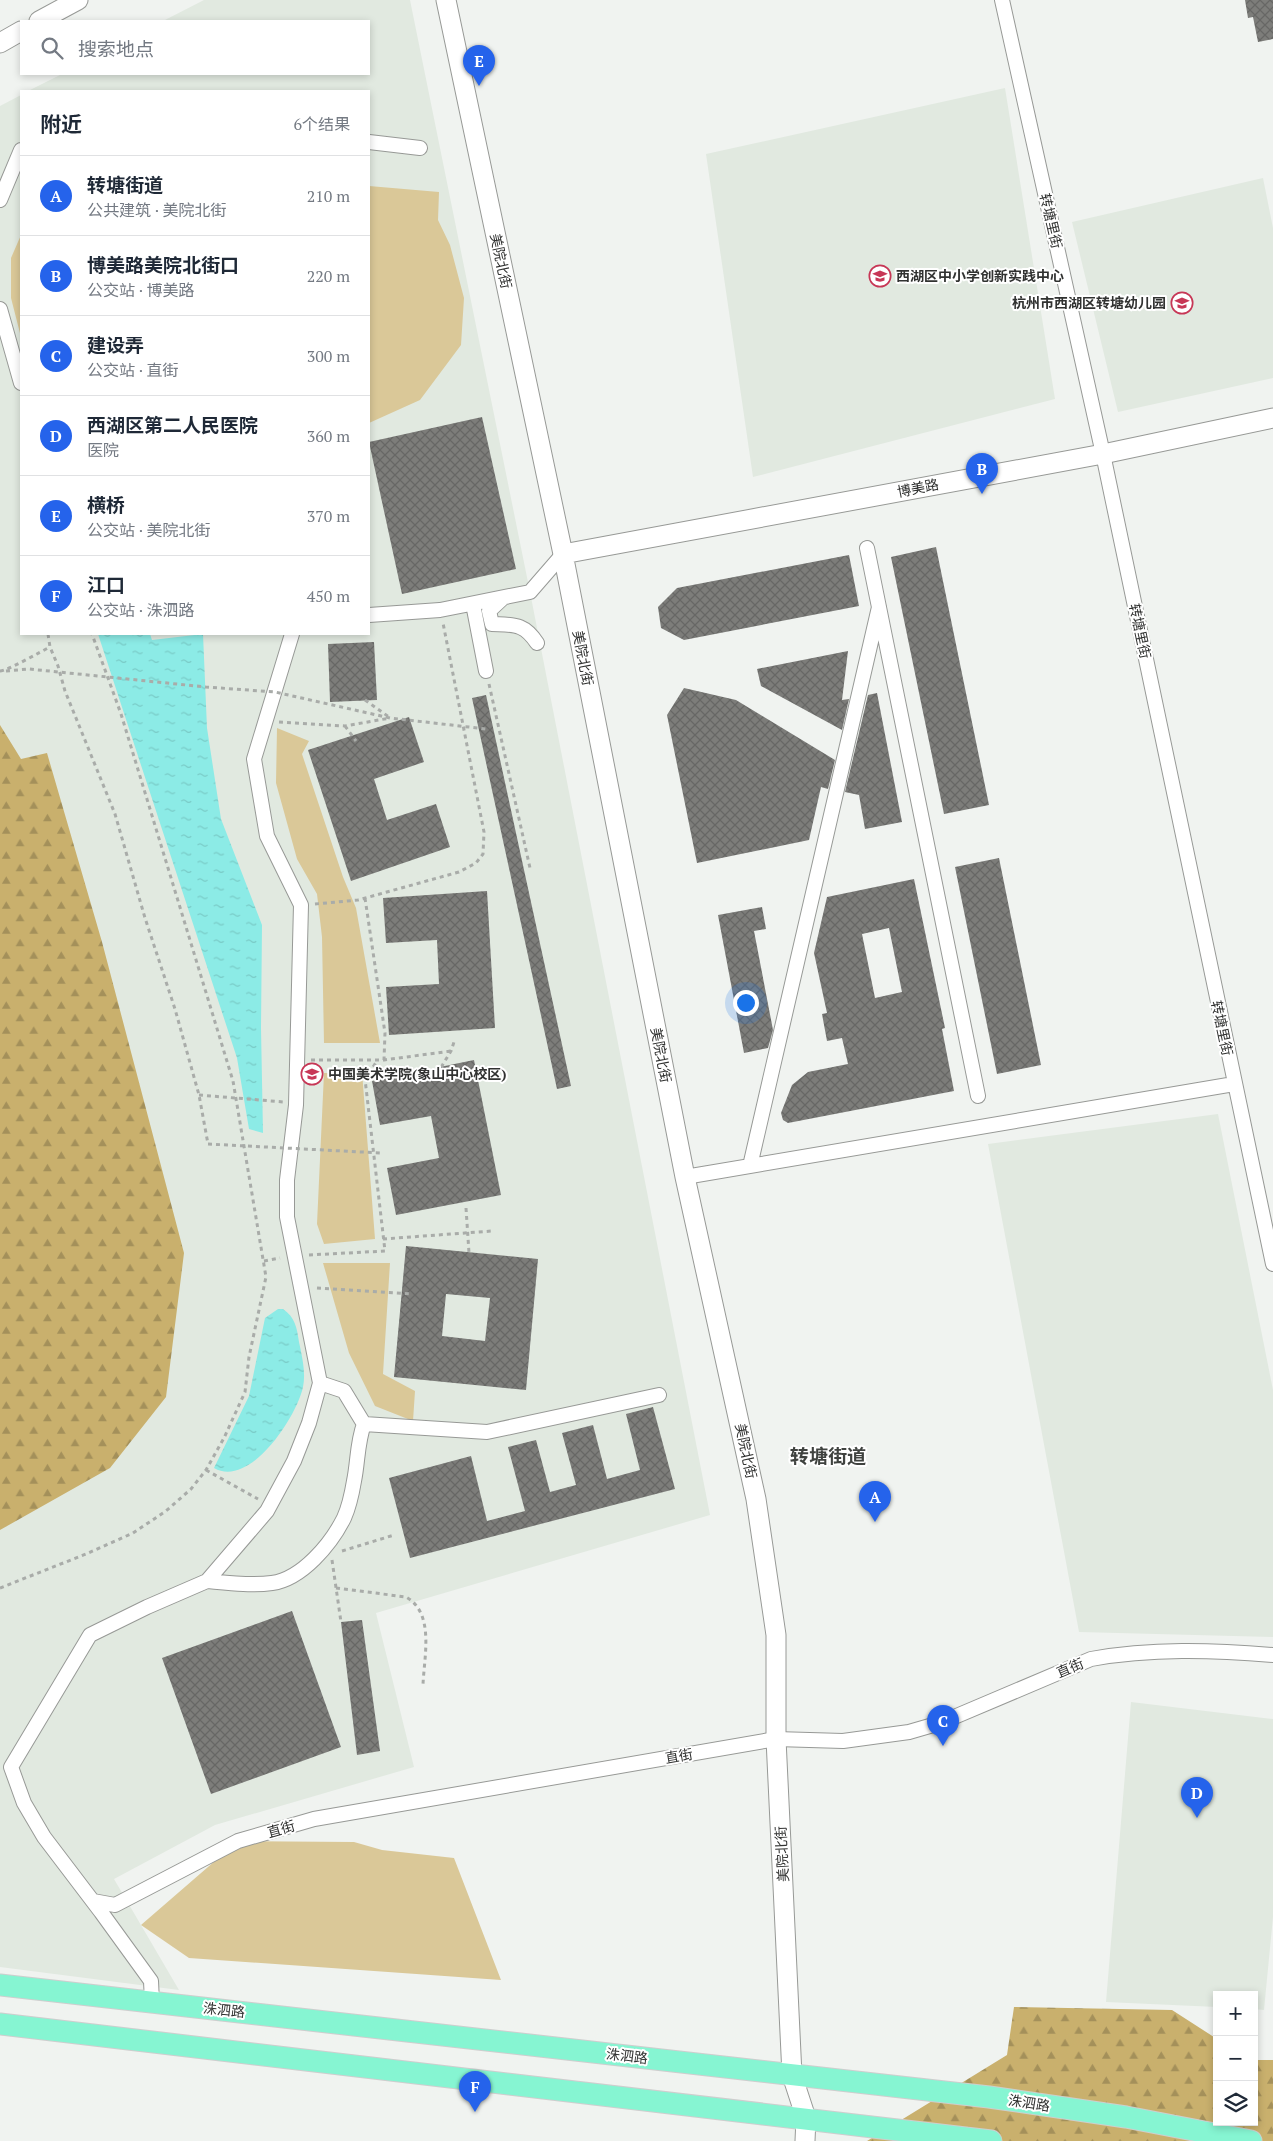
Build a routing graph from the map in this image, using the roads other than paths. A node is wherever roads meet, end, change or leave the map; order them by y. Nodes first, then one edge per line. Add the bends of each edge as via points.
1 (78, 0) edge
2 (446, 0) edge
3 (1002, 0) edge
4 (41, 20) edge
5 (20, 32) edge
6 (0, 43) edge
7 (370, 142) edge
8 (420, 148) dead end
9 (20, 152) edge
10 (0, 200) edge
11 (0, 309) edge
12 (20, 379) edge
13 (1273, 418) edge
14 (1103, 454) junction
15 (867, 548) dead end
16 (563, 554) junction
17 (504, 598) junction
18 (473, 604) junction
19 (879, 607) junction
20 (370, 615) edge
21 (292, 635) edge
22 (536, 643) dead end
23 (486, 671) road end
24 (1234, 1084) junction
25 (978, 1096) dead end
26 (750, 1166) junction
27 (685, 1177) junction
28 (1273, 1264) edge
29 (320, 1383) junction
30 (659, 1395) dead end
31 (364, 1424) junction
32 (207, 1581) junction
33 (1273, 1655) edge
34 (776, 1739) junction
35 (6, 1766) edge
36 (93, 1901) junction
37 (0, 1985) edge
38 (152, 2002) junction
39 (0, 2024) edge
40 (792, 2075) junction
41 (806, 2118) junction
42 (804, 2141) edge
43 (991, 2141) edge
44 (1251, 2141) edge

1 - 4 street
2 - 16 street, 美院北街
3 - 14 street, 转塘里街
5 - 6 street
7 - 8 street
9 - 10 street
11 - 12 street
13 - 14 street, 博美路
14 - 16 street, 博美路
14 - 24 street, 转塘里街
15 - 19 street
16 - 17 street via 530,592
16 - 27 street, 美院北街
17 - 18 street
17 - 22 street via 489,611 492,624 514,625 528,631
18 - 20 street
18 - 23 street
19 - 25 street
19 - 26 street
21 - 29 street via 254,759 266,836 301,905 296,1105 287,1208
24 - 26 street
24 - 28 street, 转塘里街
26 - 27 street
27 - 34 street, 美院北街 via 756,1499 776,1635
29 - 31 street via 344,1391
29 - 32 street via 294,1461 270,1506
30 - 31 street via 487,1432
31 - 32 street via 355,1480 331,1548 298,1574 273,1583
32 - 35 street via 90,1635
33 - 34 street, 直街 via 1167,1651 1117,1654 1091,1659 909,1732 843,1741
34 - 36 street, 直街 via 314,1819 238,1842 115,1905
34 - 40 street, 美院北街
35 - 36 street via 44,1837
36 - 38 street via 151,1981
37 - 38 main road, 洙泗路
38 - 40 main road, 洙泗路
39 - 41 main road
40 - 41 street, 美院北街
40 - 44 main road, 洙泗路 via 989,2097
41 - 42 street
41 - 43 main road

